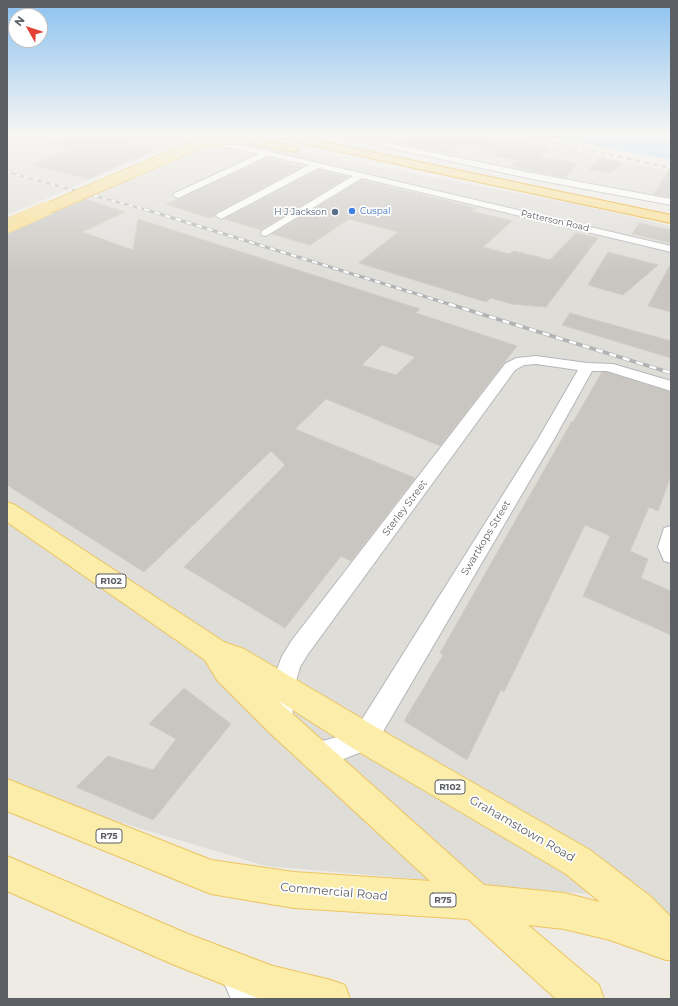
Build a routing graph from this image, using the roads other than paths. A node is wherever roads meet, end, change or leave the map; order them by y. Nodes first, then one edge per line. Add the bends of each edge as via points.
1 (99, 182) edge
2 (111, 182) edge
3 (206, 182) edge
4 (284, 182) edge
5 (350, 182) edge
6 (390, 182) edge
7 (468, 182) edge
8 (493, 182) edge
9 (531, 182) edge
10 (564, 182) edge
11 (178, 195) dead end
12 (671, 202) edge
13 (600, 204) junction
14 (671, 210) edge
15 (633, 211) junction
16 (221, 216) dead end
17 (671, 219) edge
18 (7, 221) edge
19 (671, 223) edge
20 (7, 226) edge
21 (266, 233) dead end
22 (671, 249) edge
23 (587, 367) junction
24 (671, 386) edge
25 (7, 511) edge
26 (671, 532) edge
27 (671, 555) edge
28 (215, 651) junction
29 (282, 688) junction
30 (280, 723) junction
31 (365, 738) junction
32 (316, 754) junction
33 (7, 795) edge
34 (7, 873) edge
35 (475, 902) junction
36 (671, 943) edge
37 (240, 984) edge
38 (331, 999) edge
39 (585, 999) edge

1 - 18 highway
2 - 20 highway, bridge
3 - 11 street
4 - 16 street
5 - 21 street
6 - 22 street, Patterson Road
7 - 13 highway, bridge via 579,203
8 - 13 highway
9 - 14 highway
10 - 12 street
13 - 15 highway
15 - 17 highway
15 - 19 highway
23 - 24 street via 617,370
23 - 29 street, Sterley Street via 536,360 521,361 510,367 300,647 290,663
23 - 31 street, Swartkops Street
25 - 28 main road, Grahamstown Road / R102
26 - 27 street via 668,547
28 - 29 main road, Grahamstown Road / R102 via 234,658
28 - 30 main road, Grahamstown Road / R102 via 227,671
29 - 30 street, Sterley Street
29 - 31 main road, Grahamstown Road / R102
30 - 32 main road, Grahamstown Road / R102
31 - 32 street via 341,748
31 - 36 main road, Grahamstown Road / R102 via 578,862 637,909
32 - 35 main road, Grahamstown Road / R102
33 - 35 main road, Commercial Road / R75 via 184,867 223,880 323,892
34 - 37 main road via 185,950
35 - 36 main road, Commercial Road / R75 via 530,906 586,915
35 - 39 main road, Grahamstown Road / R102
37 - 38 main road via 273,985

